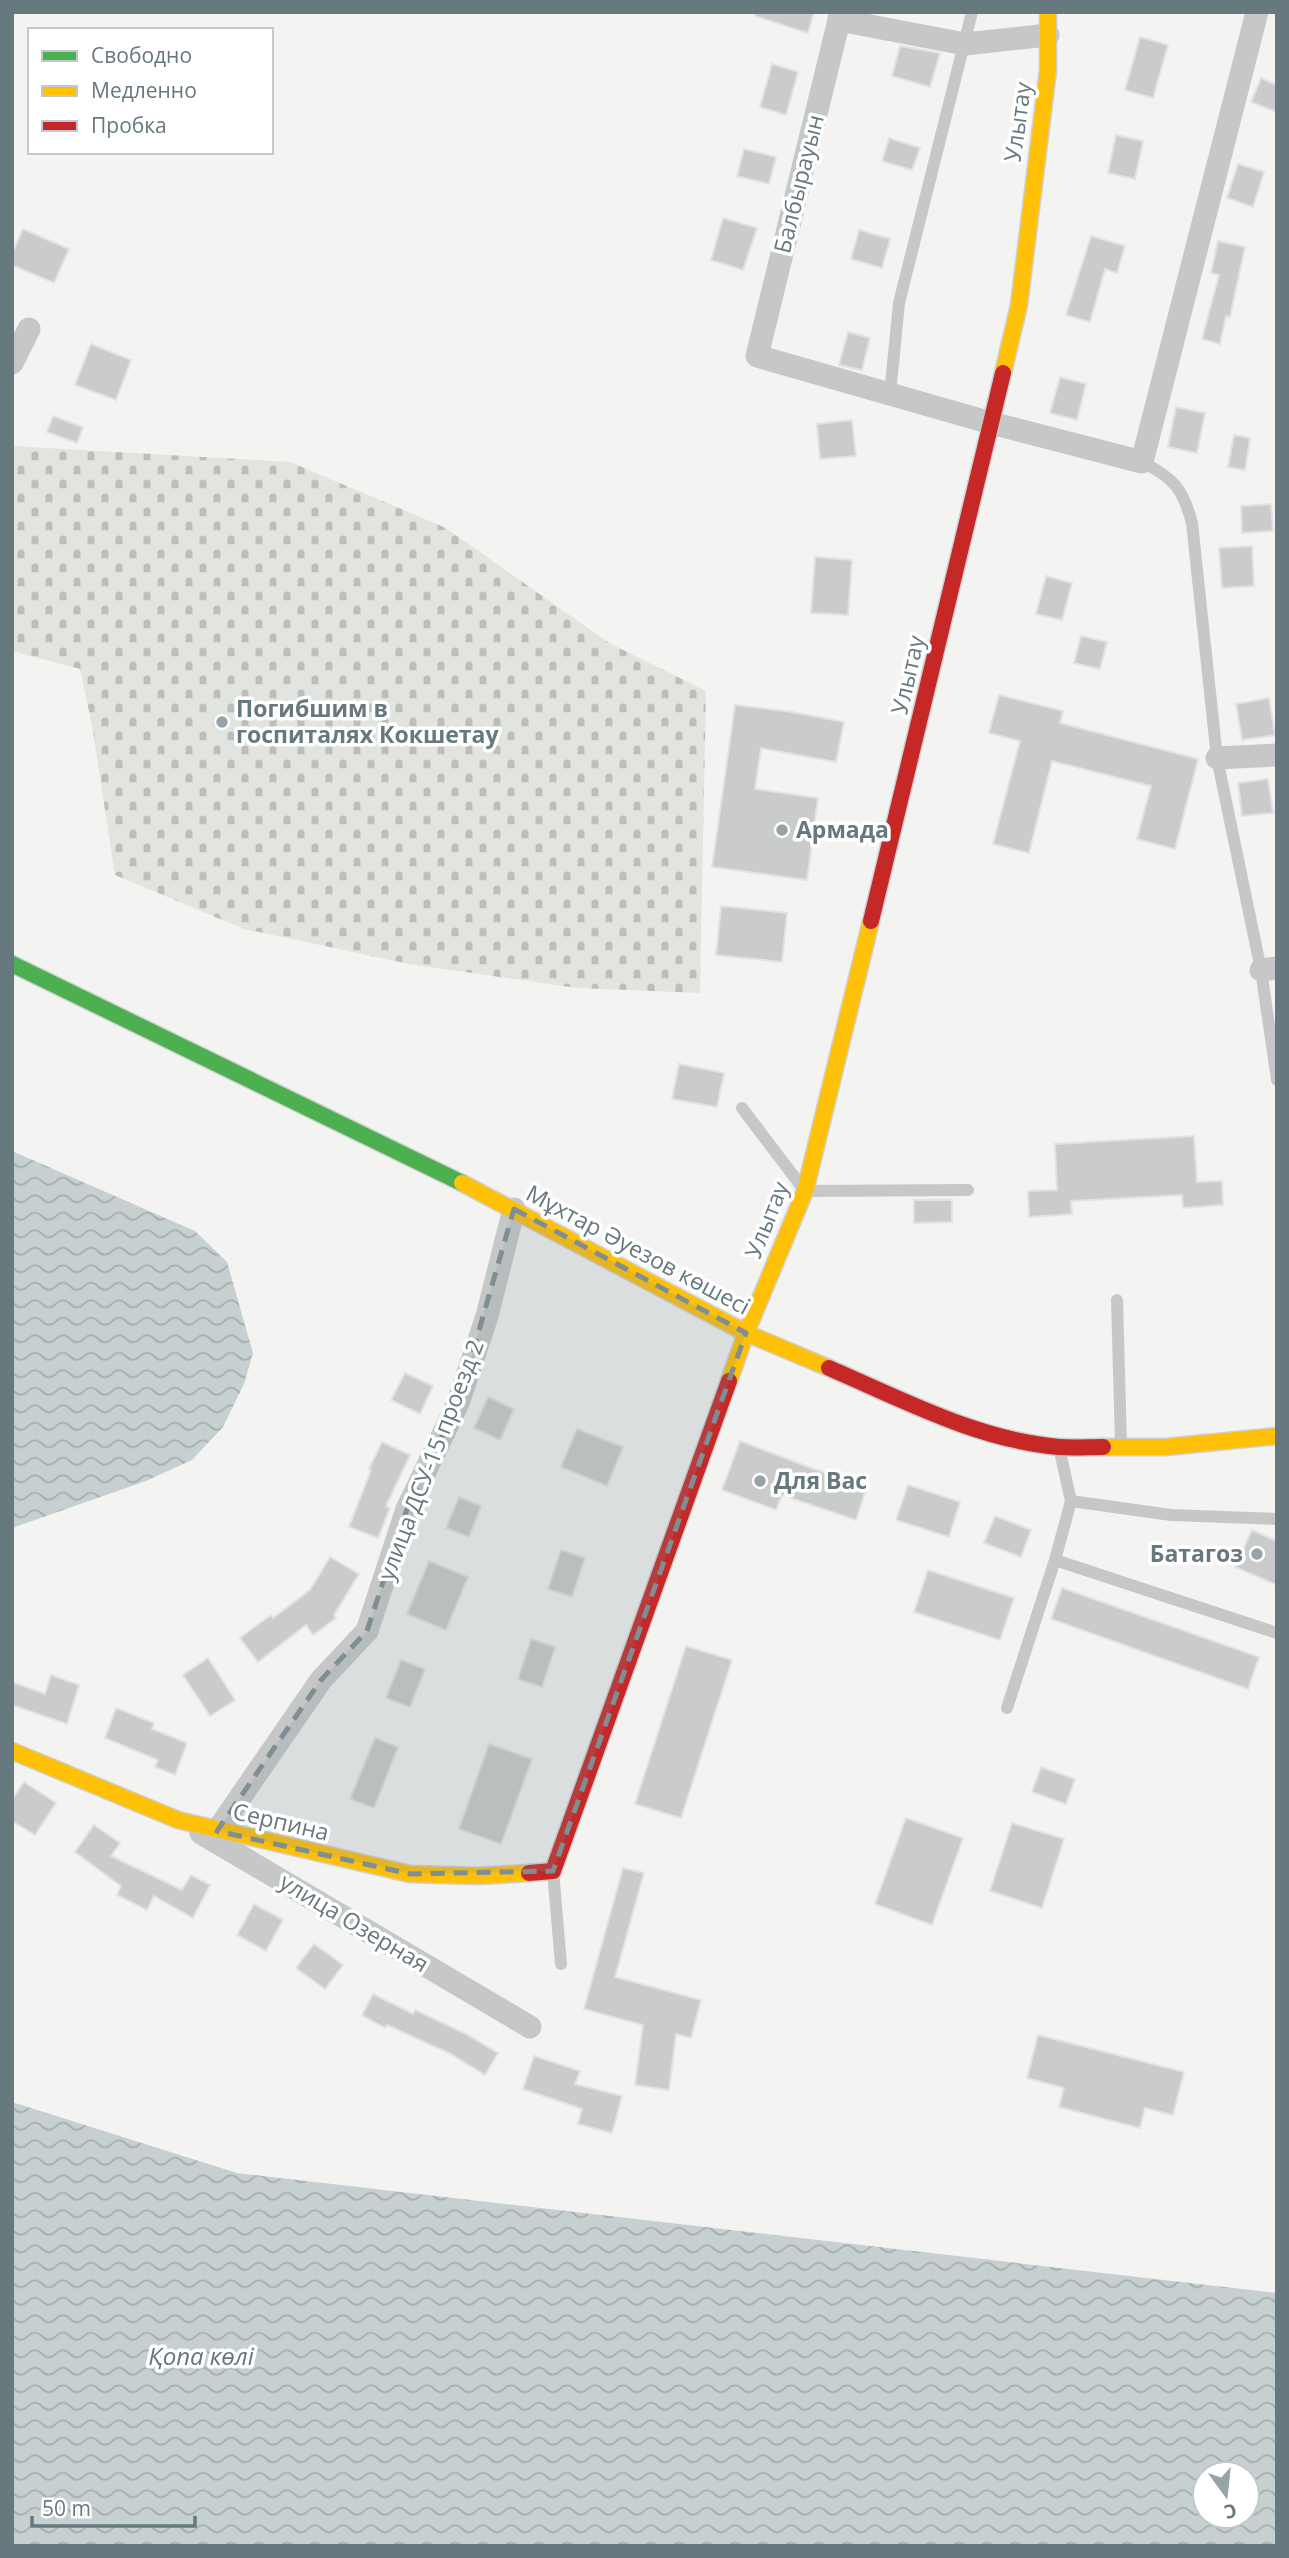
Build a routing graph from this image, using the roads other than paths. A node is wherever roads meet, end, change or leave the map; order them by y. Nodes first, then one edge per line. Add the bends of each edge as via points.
1 (972, 12) edge
2 (1256, 12) edge
3 (840, 16) edge
4 (1048, 24) edge
5 (965, 44) junction
6 (29, 329) dead end
7 (12, 363) edge
8 (890, 394) junction
9 (991, 423) junction
10 (1142, 462) junction
11 (1277, 755) edge
12 (1217, 758) junction
13 (12, 964) edge
14 (1269, 969) edge
15 (1277, 1080) edge
16 (742, 1108) dead end
17 (805, 1191) junction
18 (968, 1191) dead end
19 (514, 1209) junction
20 (1117, 1300) dead end
21 (746, 1334) junction
22 (1277, 1436) edge
23 (1059, 1447) junction
24 (1121, 1448) junction
25 (1071, 1501) junction
26 (1277, 1519) edge
27 (1055, 1560) junction
28 (1277, 1633) edge
29 (1007, 1707) dead end
30 (12, 1751) edge
31 (178, 1820) junction
32 (217, 1831) junction
33 (553, 1871) junction
34 (561, 1964) dead end
35 (530, 2027) dead end

1 - 5 lane
2 - 10 street
3 - 5 street
3 - 8 street, Балбырауын via 757,356
4 - 5 street
4 - 9 street, Улытау via 1048,70 1019,305
5 - 8 lane via 899,303
6 - 7 street
8 - 9 street
9 - 10 street
9 - 17 street, Улытау
10 - 12 lane via 1176,484 1189,513
11 - 12 street
12 - 14 lane
13 - 19 street, Мұхтар Әуезов көшесі
14 - 15 lane
16 - 17 lane
17 - 18 lane
17 - 21 street, Улытау
19 - 21 street, Мұхтар Әуезов көшесі
19 - 32 street, улица ДСУ-15 проезд 2 via 487,1316 458,1403 407,1509 367,1631 321,1680
20 - 24 lane
21 - 23 street, Мұхтар Әуезов көшесі via 950,1420 1004,1437
21 - 33 street
22 - 24 street, Мұхтар Әуезов көшесі
23 - 24 street, Мұхтар Әуезов көшесі
23 - 25 lane
25 - 26 lane via 1171,1515
25 - 27 lane
27 - 28 lane
27 - 29 lane
30 - 31 street, Серпина
31 - 32 street, Серпина
31 - 35 street, улица Озерная
32 - 33 street, Серпина via 410,1874
33 - 34 lane

